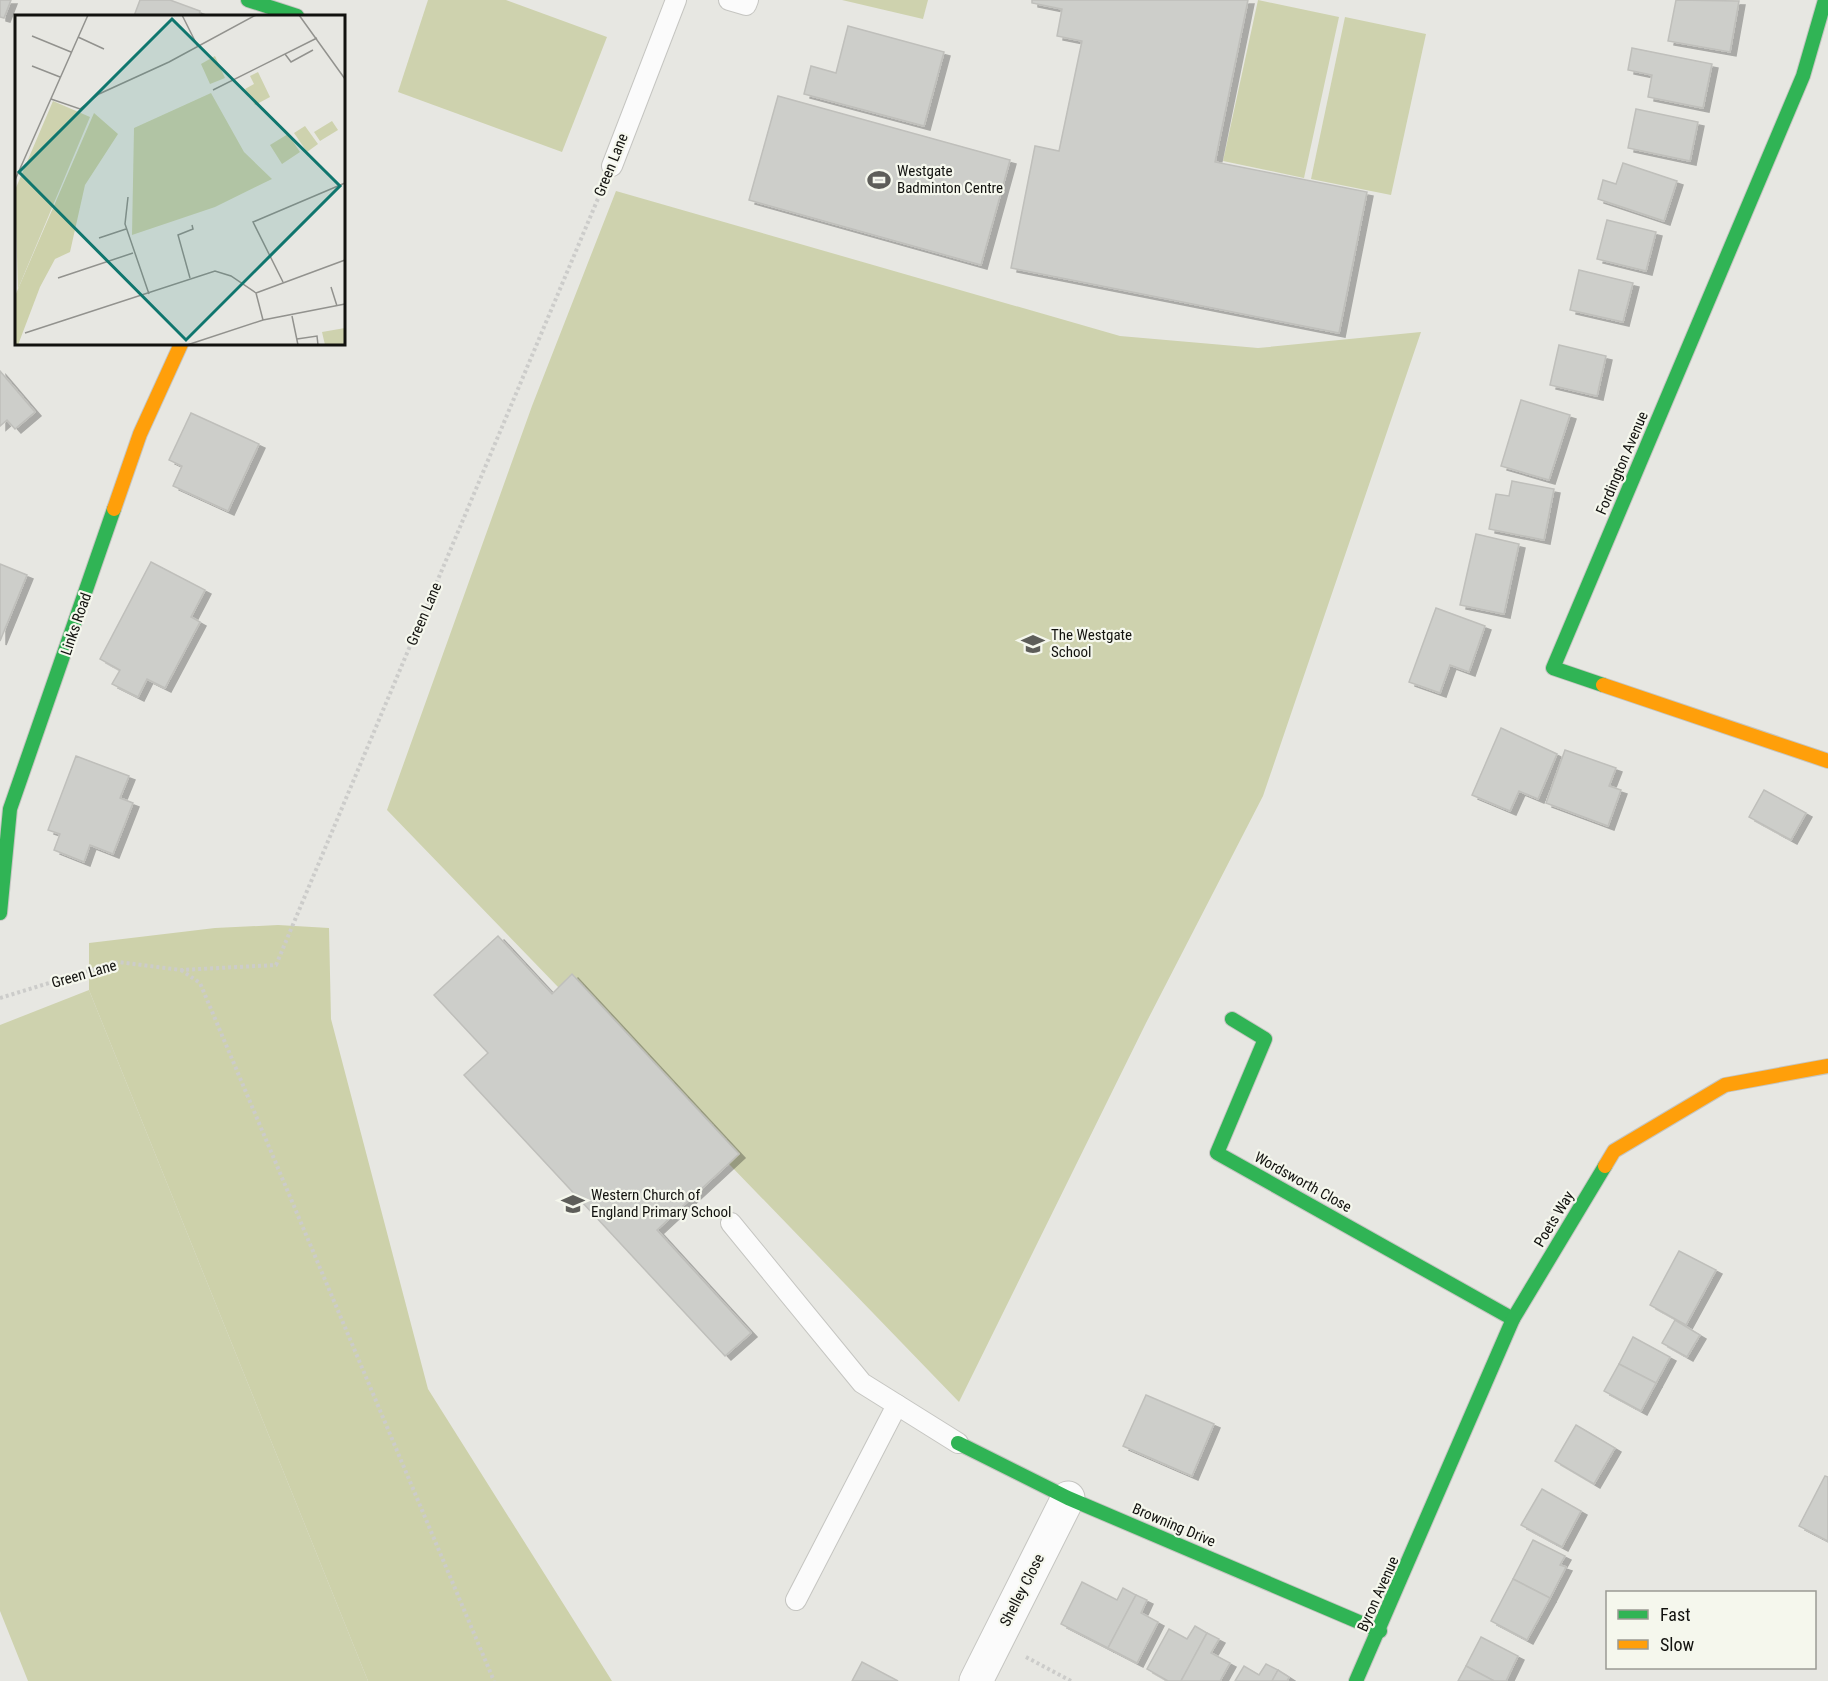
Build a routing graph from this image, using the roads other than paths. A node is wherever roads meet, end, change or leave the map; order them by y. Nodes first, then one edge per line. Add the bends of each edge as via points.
1 (248, 0) edge
2 (301, 0) edge
3 (676, 0) edge
4 (729, 0) edge
5 (748, 0) edge
6 (1825, 0) edge
7 (294, 15) edge
8 (297, 15) edge
9 (612, 166) road end
10 (182, 345) edge
11 (1828, 761) edge
12 (0, 913) edge
13 (1232, 1019) dead end
14 (1828, 1066) edge
15 (731, 1223) dead end
16 (1513, 1319) junction
17 (897, 1405) junction
18 (958, 1443) joint
19 (1068, 1498) junction
20 (1428, 1519) joint
21 (796, 1600) dead end
22 (1380, 1631) junction
23 (976, 1681) edge
24 (1356, 1681) edge

1 - 7 street
2 - 8 street
3 - 9 lane, Green Lane
4 - 5 lane via 746,5
6 - 11 street, Fordington Avenue via 1803,76 1553,668
10 - 12 street, Links Road via 140,434 10,809
13 - 16 street, Wordsworth Close via 1265,1039 1217,1153
14 - 16 street, Poets Way via 1725,1085 1614,1151
15 - 17 lane via 862,1383
16 - 20 street, Poets Way
17 - 18 lane
17 - 21 lane
18 - 19 street, Browning Drive
19 - 22 street, Browning Drive
19 - 23 street, Shelley Close
20 - 22 street, Byron Avenue
22 - 24 street, Byron Avenue

